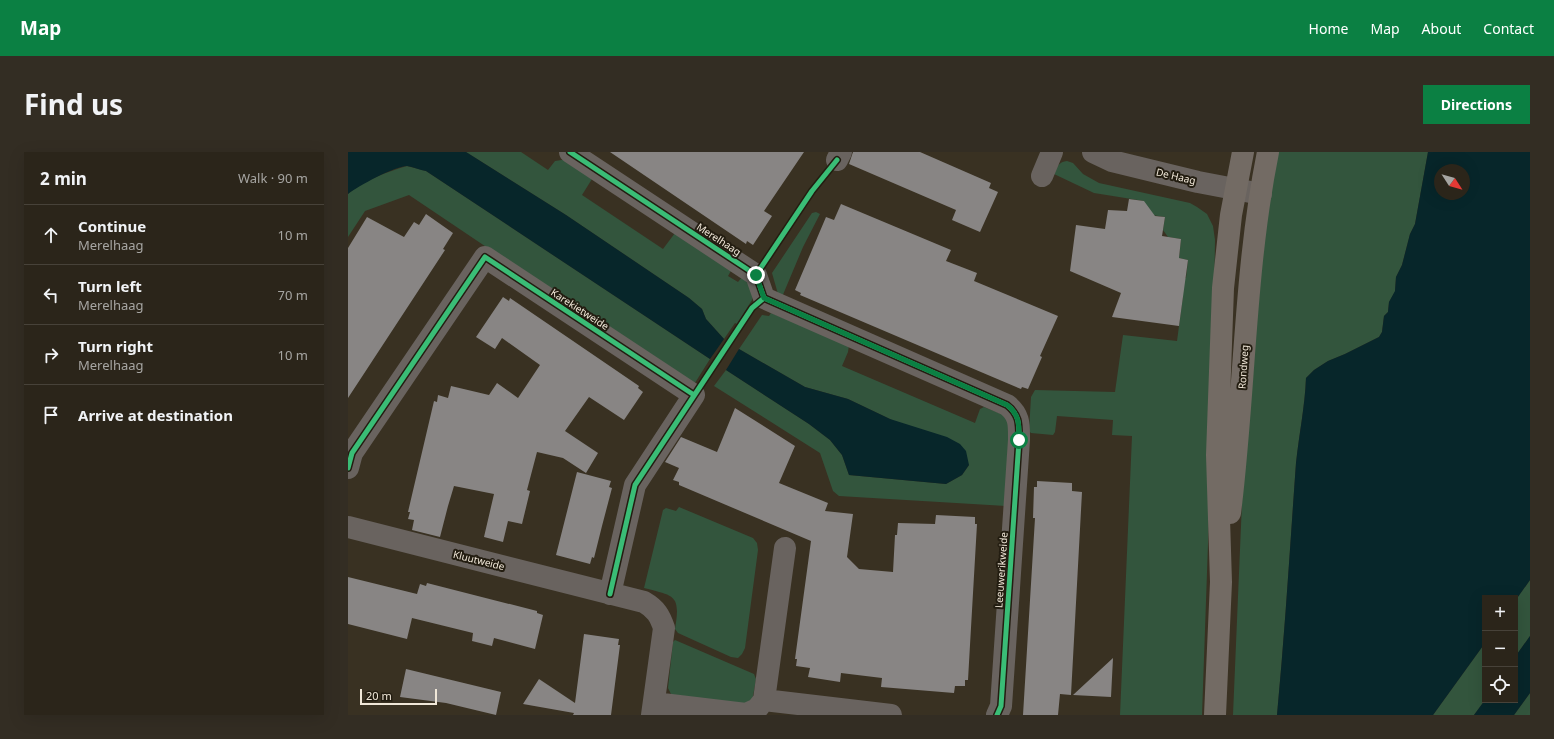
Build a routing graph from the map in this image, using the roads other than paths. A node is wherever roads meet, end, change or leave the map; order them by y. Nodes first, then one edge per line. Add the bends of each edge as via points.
1 (570, 152) edge
2 (1052, 152) edge
3 (1093, 152) edge
4 (1243, 152) edge
5 (1268, 152) edge
6 (1042, 176) dead end
7 (1236, 189) junction
8 (1261, 194) junction
9 (1019, 425) joint
10 (348, 468) edge
11 (348, 528) edge
12 (785, 548) dead end
13 (1221, 582) junction
14 (610, 594) junction
15 (764, 700) junction
16 (653, 709) edge
17 (890, 715) edge
18 (997, 715) edge
19 (1215, 715) edge

1 - 9 street, Merelhaag via 756,275 764,298 1007,405 1016,414
2 - 6 street
3 - 7 street, De Haag via 1112,161
4 - 7 main road, Rondweg
5 - 8 main road, Rondweg
7 - 8 street, De Haag
7 - 13 main road, Rondweg via 1225,264 1222,325 1218,455
8 - 13 main road, Rondweg via 1249,282 1237,456
9 - 18 street, Leeuwerikweide via 1001,706
10 - 14 street, Karekietweide via 352,453 485,257 694,395 635,485
11 - 14 street, Kluutweide
12 - 15 street
13 - 19 main road, Rondweg
14 - 16 street, Kluutweide via 644,602 651,606 662,620 664,628
15 - 16 street via 752,713 746,714
15 - 17 street

